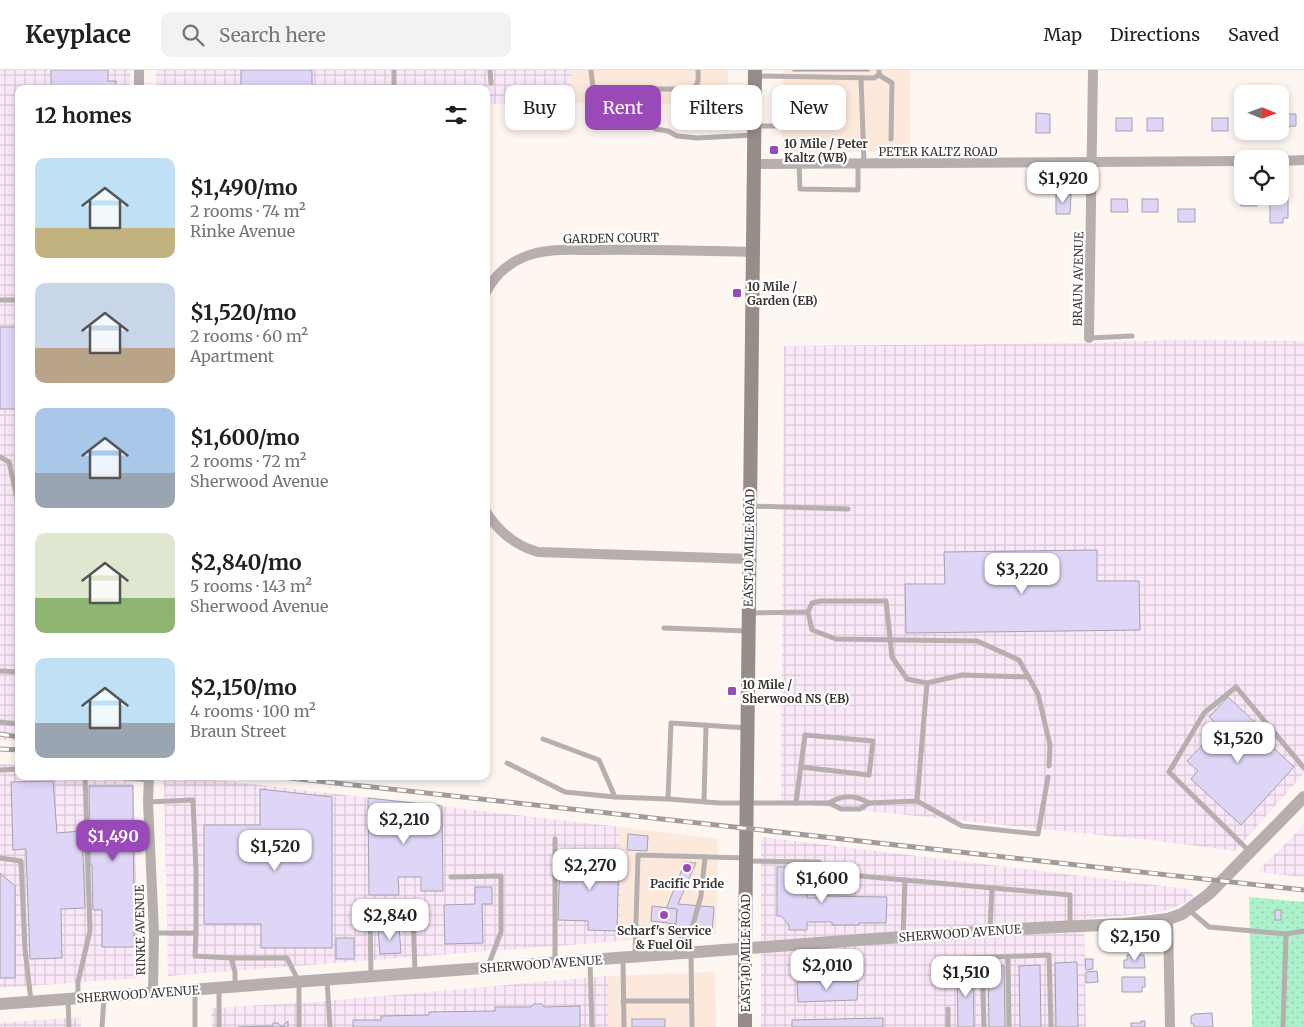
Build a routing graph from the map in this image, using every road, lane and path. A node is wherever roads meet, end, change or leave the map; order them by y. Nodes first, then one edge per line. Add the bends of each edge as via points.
1 (139, 70) edge
2 (394, 70) edge
3 (490, 70) edge
4 (592, 70) edge
5 (698, 70) edge
6 (1093, 70) edge
7 (755, 73) edge
8 (877, 74) edge
9 (861, 79) junction
10 (491, 83) dead end
11 (139, 85) edge
12 (394, 85) edge
13 (661, 130) edge
14 (754, 130) joint
15 (892, 139) dead end
16 (1289, 160) edge
17 (1304, 160) edge
18 (1234, 161) edge
19 (1092, 163) junction
20 (754, 164) junction
21 (799, 164) junction
22 (861, 164) junction
23 (753, 252) junction
24 (490, 285) edge
25 (0, 300) edge
26 (15, 300) edge
27 (1132, 336) dead end
28 (1089, 338) joint
29 (0, 457) edge
30 (15, 489) edge
31 (750, 506) junction
32 (848, 509) dead end
33 (490, 518) edge
34 (749, 560) junction
35 (808, 612) junction
36 (749, 613) junction
37 (664, 628) dead end
38 (749, 631) junction
39 (890, 639) junction
40 (0, 671) edge
41 (15, 672) edge
42 (1029, 677) junction
43 (927, 683) junction
44 (0, 722) edge
45 (15, 724) edge
46 (706, 725) junction
47 (748, 728) junction
48 (543, 739) dead end
49 (507, 763) dead end
50 (1048, 766) dead end
51 (801, 767) junction
52 (1304, 768) edge
53 (15, 769) edge
54 (0, 770) edge
55 (1048, 777) dead end
56 (85, 780) edge
57 (149, 780) edge
58 (1304, 796) edge
59 (615, 797) junction
60 (668, 799) junction
61 (917, 801) junction
62 (148, 802) junction
63 (704, 802) junction
64 (747, 803) junction
65 (796, 803) junction
66 (829, 803) junction
67 (869, 803) junction
68 (555, 839) dead end
69 (1250, 852) junction
70 (705, 857) junction
71 (0, 858) edge
72 (746, 860) junction
73 (450, 877) dead end
74 (905, 880) junction
75 (992, 888) junction
76 (1188, 910) junction
77 (1168, 919) junction
78 (1070, 926) junction
79 (636, 928) junction
80 (990, 931) junction
81 (1304, 931) edge
82 (154, 933) junction
83 (196, 933) junction
84 (1286, 934) junction
85 (904, 937) junction
86 (689, 948) junction
87 (745, 950) junction
88 (1008, 957) junction
89 (231, 958) junction
90 (629, 958) junction
91 (965, 958) dead end
92 (982, 958) junction
93 (590, 961) junction
94 (555, 964) junction
95 (487, 968) junction
96 (415, 974) junction
97 (371, 977) junction
98 (327, 980) junction
99 (299, 982) junction
100 (236, 986) junction
101 (219, 988) junction
102 (195, 989) junction
103 (153, 993) junction
104 (104, 996) junction
105 (73, 998) junction
106 (692, 1000) junction
107 (623, 1001) junction
108 (31, 1002) junction
109 (0, 1004) edge
110 (948, 1009) dead end
111 (69, 1027) edge
112 (102, 1027) edge
113 (195, 1027) edge
114 (219, 1027) edge
115 (300, 1027) edge
116 (330, 1027) edge
117 (592, 1027) edge
118 (624, 1027) edge
119 (692, 1027) edge
120 (745, 1027) edge
121 (948, 1027) edge
122 (984, 1027) edge
123 (1009, 1027) edge
124 (1051, 1027) edge
125 (1170, 1027) edge
126 (1283, 1027) edge

1 - 11 street
2 - 12 lane
3 - 10 lane
4 - 5 lane via 593,88 600,89 691,88 698,82
6 - 19 street, BRAUN AVENUE
7 - 9 lane
8 - 9 lane
8 - 15 lane via 892,83
9 - 22 lane
13 - 14 lane via 697,138
14 - 20 main road, EAST 10 MILE ROAD
16 - 17 street
18 - 19 street, PETER KALTZ ROAD
19 - 22 street, PETER KALTZ ROAD
19 - 28 street, BRAUN AVENUE
20 - 21 street, PETER KALTZ ROAD
20 - 23 main road, EAST 10 MILE ROAD
21 - 22 street, PETER KALTZ ROAD
21 - 22 lane via 800,189 858,190
23 - 24 street, GARDEN COURT via 550,251 525,256 507,266
23 - 31 main road, EAST 10 MILE ROAD
25 - 26 lane
27 - 28 lane
29 - 30 lane via 9,462
31 - 32 lane
31 - 34 main road, EAST 10 MILE ROAD
33 - 34 street via 513,541 538,552
34 - 36 main road, EAST 10 MILE ROAD
35 - 36 lane
35 - 39 lane via 812,630 836,639
35 - 39 lane via 812,603 821,601 886,601
36 - 38 main road, EAST 10 MILE ROAD
37 - 38 lane
38 - 47 main road, EAST 10 MILE ROAD
39 - 42 lane via 977,641 1018,660
39 - 43 lane via 892,657 907,679
40 - 41 lane
42 - 43 lane via 962,675
42 - 50 lane via 1038,694 1050,745
43 - 61 lane
44 - 45 lane
46 - 47 lane
46 - 60 lane via 671,723
46 - 63 lane
47 - 64 main road, EAST 10 MILE ROAD
48 - 59 lane via 599,760
49 - 59 lane via 565,792
51 - 51 lane via 805,735 873,741 870,775
51 - 65 lane
52 - 69 lane via 1236,687 1204,713 1169,772
53 - 54 lane
55 - 61 lane via 1038,834 962,826
56 - 105 lane via 90,931
57 - 62 street, RINKE AVENUE
58 - 69 street, SHERWOOD AVENUE
59 - 60 lane
60 - 63 lane
61 - 67 lane
62 - 82 street, RINKE AVENUE
62 - 83 lane via 193,800
63 - 64 lane
64 - 65 lane
64 - 72 main road, EAST 10 MILE ROAD
65 - 66 lane
66 - 67 lane via 841,809 860,809
66 - 67 lane via 839,797 859,797
68 - 94 lane
69 - 76 street, SHERWOOD AVENUE via 1209,894
70 - 72 lane
70 - 79 lane via 638,855
70 - 86 lane via 701,896
71 - 108 lane via 21,861
72 - 74 lane via 818,862 827,873
72 - 87 main road, EAST 10 MILE ROAD
73 - 95 lane via 501,876 501,932
74 - 75 lane
74 - 85 lane
75 - 78 lane via 1070,895
75 - 80 lane
76 - 77 street, SHERWOOD AVENUE
76 - 84 lane via 1208,927
77 - 78 street, SHERWOOD AVENUE
77 - 125 street
78 - 80 street, SHERWOOD AVENUE
79 - 86 lane via 679,935
79 - 90 lane
80 - 85 street, SHERWOOD AVENUE
81 - 84 lane
82 - 83 lane
82 - 103 street, RINKE AVENUE
83 - 89 lane via 195,956
84 - 126 lane
85 - 87 street, SHERWOOD AVENUE
86 - 87 street, SHERWOOD AVENUE
86 - 90 street, SHERWOOD AVENUE
86 - 106 lane
87 - 120 main road, EAST 10 MILE ROAD
88 - 92 lane
88 - 123 lane
88 - 124 lane via 1050,955
89 - 99 lane via 287,958
89 - 100 lane
90 - 93 street, SHERWOOD AVENUE
90 - 107 lane
91 - 92 lane
92 - 122 lane
93 - 94 street, SHERWOOD AVENUE
93 - 117 lane
94 - 95 street, SHERWOOD AVENUE
95 - 96 street, SHERWOOD AVENUE
96 - 97 street, SHERWOOD AVENUE
96 - 97 lane via 413,911 370,913
97 - 98 street, SHERWOOD AVENUE
98 - 99 street, SHERWOOD AVENUE
98 - 116 lane
99 - 100 street, SHERWOOD AVENUE
99 - 115 lane
100 - 101 street, SHERWOOD AVENUE
101 - 102 street, SHERWOOD AVENUE
101 - 114 lane
102 - 103 street, SHERWOOD AVENUE
102 - 113 lane
103 - 104 street, SHERWOOD AVENUE
104 - 105 street, SHERWOOD AVENUE
104 - 112 lane
105 - 108 street, SHERWOOD AVENUE
105 - 111 lane
106 - 107 lane
106 - 119 lane
107 - 118 lane
108 - 109 street, SHERWOOD AVENUE
110 - 121 lane

